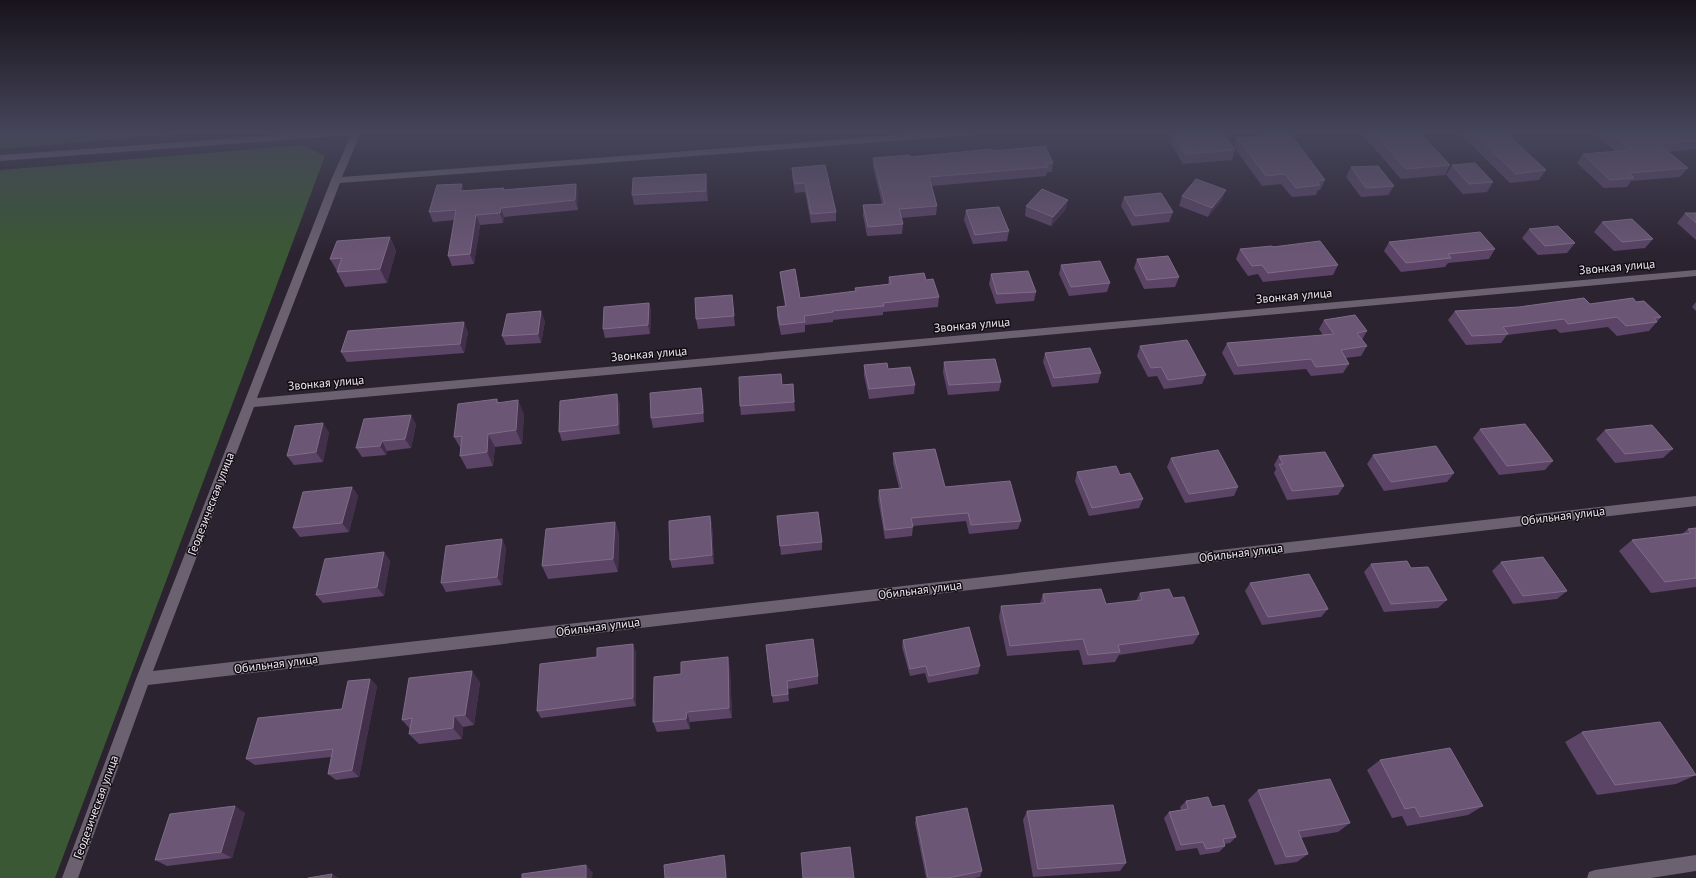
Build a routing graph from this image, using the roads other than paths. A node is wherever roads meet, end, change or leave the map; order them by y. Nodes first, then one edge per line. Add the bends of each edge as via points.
1 (339, 173) edge
2 (429, 173) edge
3 (336, 180) junction
4 (1696, 273) edge
5 (250, 403) junction
6 (1696, 501) edge
7 (143, 679) junction
8 (1696, 863) edge
9 (70, 878) edge
10 (1595, 878) edge

1 - 3 street, Геодезическая улица
2 - 3 street
3 - 5 street, Геодезическая улица
4 - 5 street, Звонкая улица
5 - 7 street, Геодезическая улица
6 - 7 street, Обильная улица
7 - 9 street, Геодезическая улица
8 - 10 street

